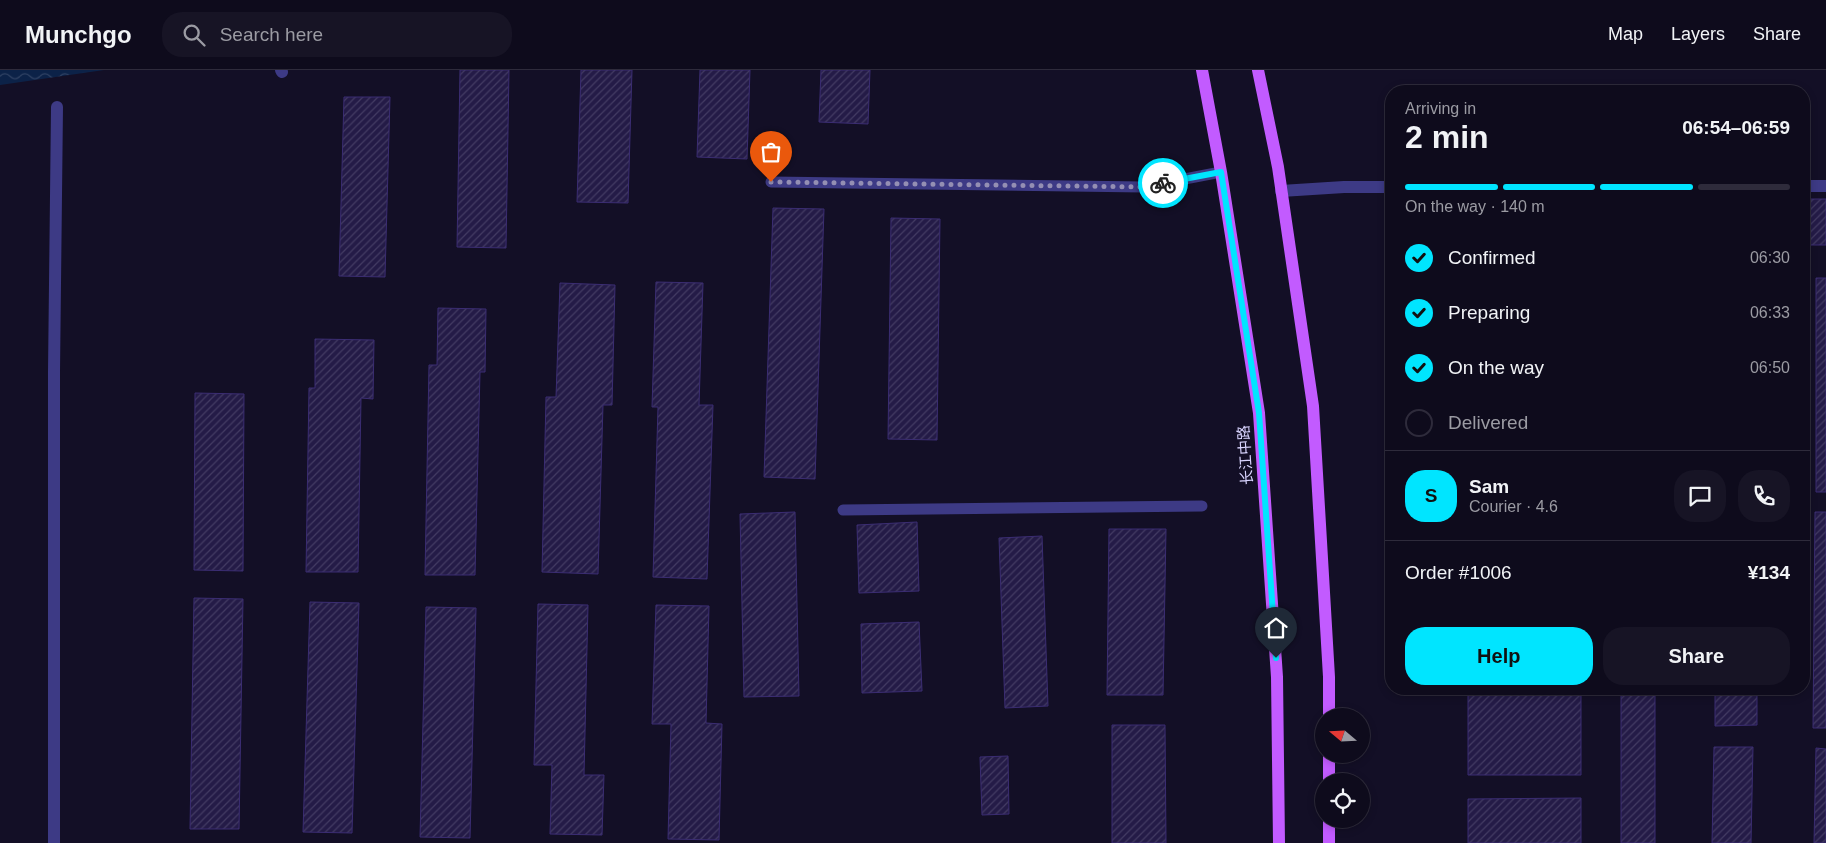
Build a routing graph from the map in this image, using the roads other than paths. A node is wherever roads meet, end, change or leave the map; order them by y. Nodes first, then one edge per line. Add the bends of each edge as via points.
1 (1202, 70) edge
2 (1258, 70) edge
3 (57, 107) dead end
4 (1221, 172) junction
5 (771, 182) dead end
6 (1810, 186) edge
7 (1826, 186) edge
8 (1385, 187) edge
9 (1281, 192) junction
10 (1202, 506) dead end
11 (842, 510) dead end
12 (1329, 708) edge
13 (1329, 828) edge
14 (54, 843) edge
15 (1279, 843) edge
16 (1330, 843) edge

1 - 4 main road, 长江中路
2 - 9 main road
3 - 14 street
4 - 5 lane via 1143,187
4 - 15 main road, 长江中路 via 1259,413 1277,676
6 - 7 street
8 - 9 street
9 - 12 main road via 1313,406
10 - 11 lane
13 - 16 main road

